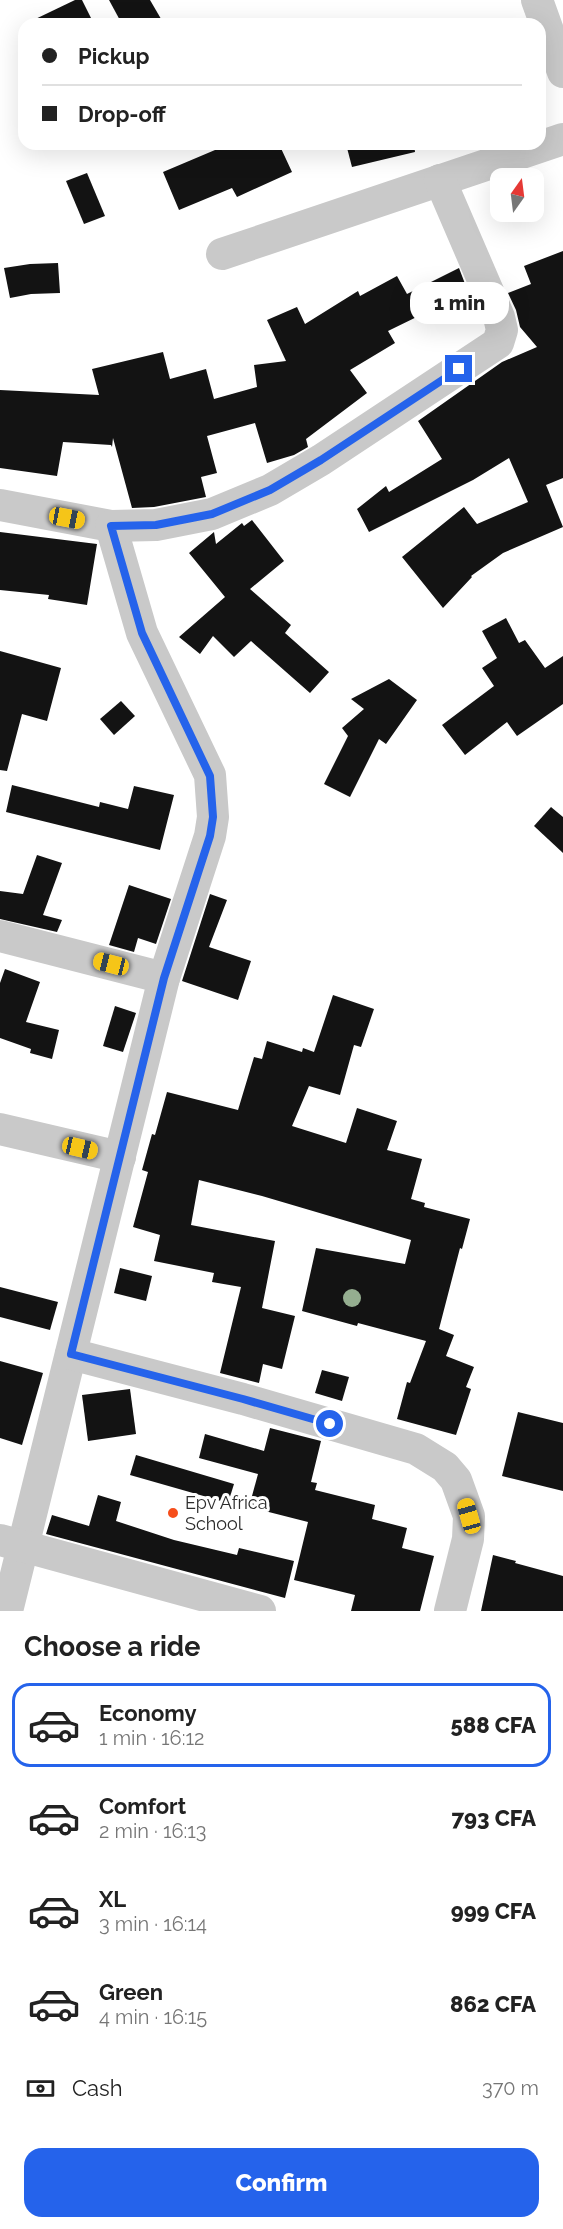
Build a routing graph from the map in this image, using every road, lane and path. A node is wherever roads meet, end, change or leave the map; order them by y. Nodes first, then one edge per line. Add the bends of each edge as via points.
1 (537, 0) edge
2 (544, 18) edge
3 (546, 25) edge
4 (563, 72) edge
5 (563, 139) edge
6 (546, 145) edge
7 (530, 150) edge
8 (440, 180) junction
9 (222, 254) dead end
10 (0, 505) edge
11 (111, 526) junction
12 (0, 936) edge
13 (164, 978) junction
14 (0, 1129) edge
15 (120, 1157) junction
16 (71, 1354) junction
17 (11, 1543) edge
18 (249, 1610) edge
19 (7, 1611) edge
20 (450, 1611) edge

1 - 2 street
3 - 4 street
5 - 6 street
7 - 8 street
8 - 9 street
8 - 11 street via 499,317 502,330 498,343 270,490 212,514 156,525
10 - 11 street
11 - 13 street via 142,633 210,776 213,797 210,836
12 - 13 street
13 - 15 street
14 - 15 street
15 - 16 street
16 - 17 street
16 - 20 street via 416,1449 445,1467 459,1488 469,1516 468,1539
17 - 18 street
17 - 19 street

